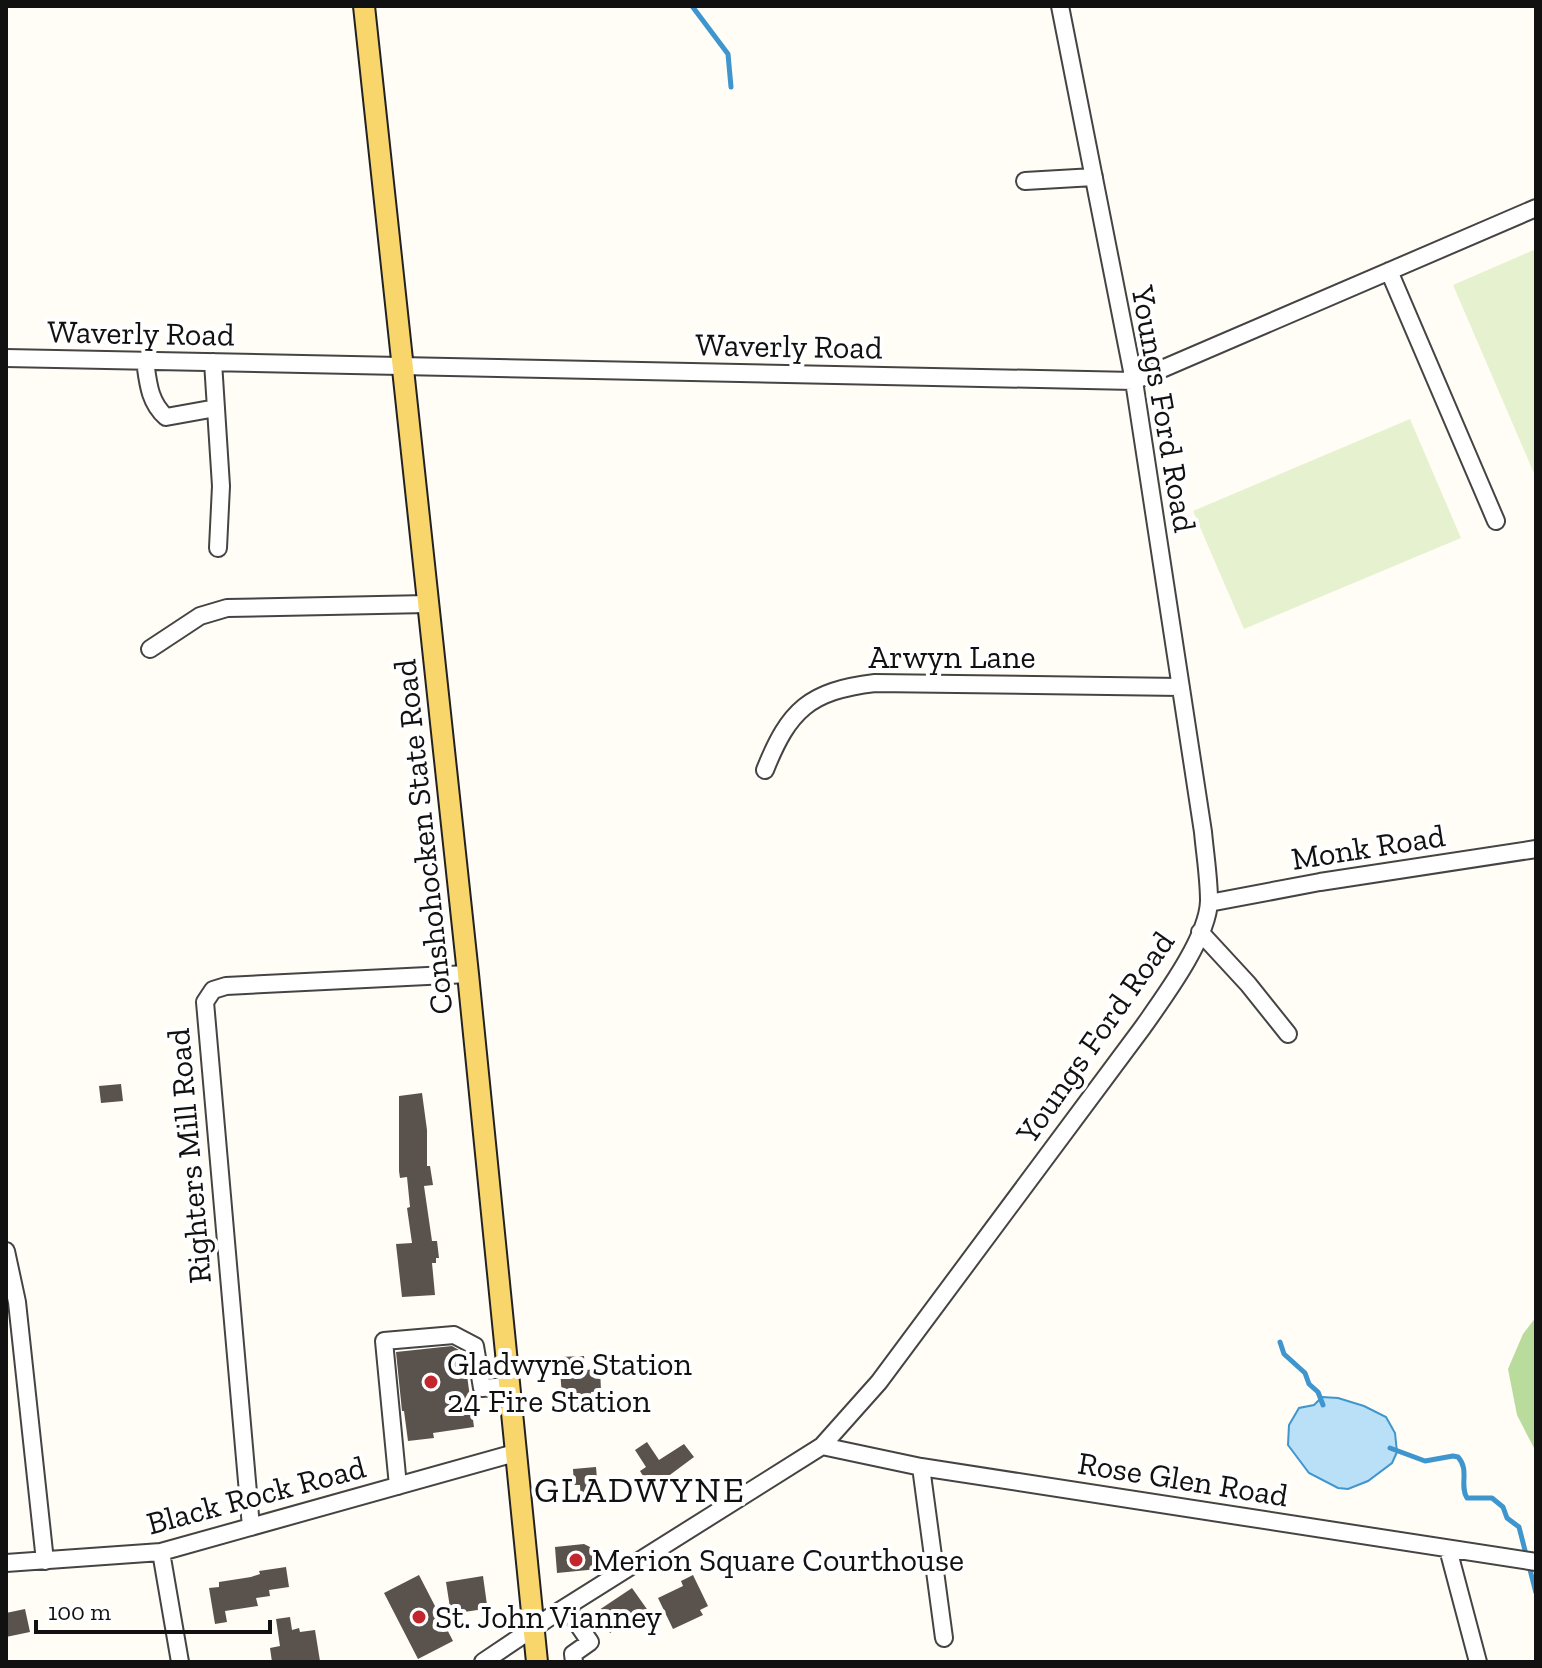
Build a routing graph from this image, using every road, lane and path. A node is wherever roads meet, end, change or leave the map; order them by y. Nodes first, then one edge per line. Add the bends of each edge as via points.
1 (364, 6) edge
2 (1060, 6) edge
3 (1094, 177) junction
4 (1025, 181) dead end
5 (1536, 208) edge
6 (1389, 271) junction
7 (6, 358) edge
8 (145, 361) junction
9 (213, 362) junction
10 (403, 366) junction
11 (1134, 381) junction
12 (216, 408) junction
13 (1496, 521) dead end
14 (218, 548) dead end
15 (428, 604) junction
16 (150, 649) dead end
17 (1181, 687) junction
18 (765, 770) dead end
19 (1536, 849) edge
20 (1209, 903) junction
21 (1200, 932) junction
22 (468, 974) junction
23 (1288, 1034) dead end
24 (6, 1251) edge
25 (509, 1386) junction
26 (822, 1446) junction
27 (515, 1453) junction
28 (921, 1467) junction
29 (398, 1486) junction
30 (251, 1527) junction
31 (1448, 1549) junction
32 (161, 1552) junction
33 (45, 1561) junction
34 (1528, 1561) edge
35 (6, 1563) edge
36 (566, 1607) junction
37 (533, 1629) junction
38 (944, 1638) dead end
39 (180, 1662) edge
40 (483, 1662) edge
41 (537, 1662) edge
42 (574, 1662) edge
43 (1478, 1662) edge

1 - 10 main road, Conshohocken State Road
2 - 3 street, Youngs Ford Road
3 - 4 street
3 - 11 street, Youngs Ford Road
5 - 6 street, Waverly Road
6 - 11 street, Waverly Road
6 - 13 street
7 - 8 street, Waverly Road
8 - 9 street, Waverly Road
8 - 12 street via 150,392 166,417
9 - 10 street, Waverly Road
9 - 12 street
10 - 11 street, Waverly Road
10 - 15 main road, Conshohocken State Road
11 - 17 street, Youngs Ford Road
12 - 14 street
15 - 16 street via 227,608 200,616
15 - 22 main road, Conshohocken State Road
17 - 18 street, Arwyn Lane via 856,685 829,692 798,711 777,739
17 - 20 street, Youngs Ford Road
19 - 20 street, Monk Road
20 - 21 street, Youngs Ford Road
21 - 23 street
21 - 26 street, Youngs Ford Road via 1143,1027 879,1382
22 - 25 main road, Conshohocken State Road
22 - 30 street, Righters Mill Road via 226,986 213,990 205,1002
24 - 33 street via 17,1302
25 - 27 main road, Conshohocken State Road
25 - 29 street via 482,1388 475,1346 454,1335 384,1341
26 - 28 street, Rose Glen Road
26 - 36 street, Youngs Ford Road
27 - 29 street, Black Rock Road
27 - 37 main road, Conshohocken State Road
28 - 31 street, Rose Glen Road
28 - 38 street
29 - 30 street, Black Rock Road
30 - 32 street, Black Rock Road
31 - 34 street, Rose Glen Road
31 - 43 street
32 - 33 street, Black Rock Road
32 - 39 street
33 - 35 street, Black Rock Road
36 - 37 street, Youngs Ford Road
36 - 42 street via 590,1642 573,1654
37 - 40 street, Youngs Ford Road
37 - 41 main road, Conshohocken State Road

